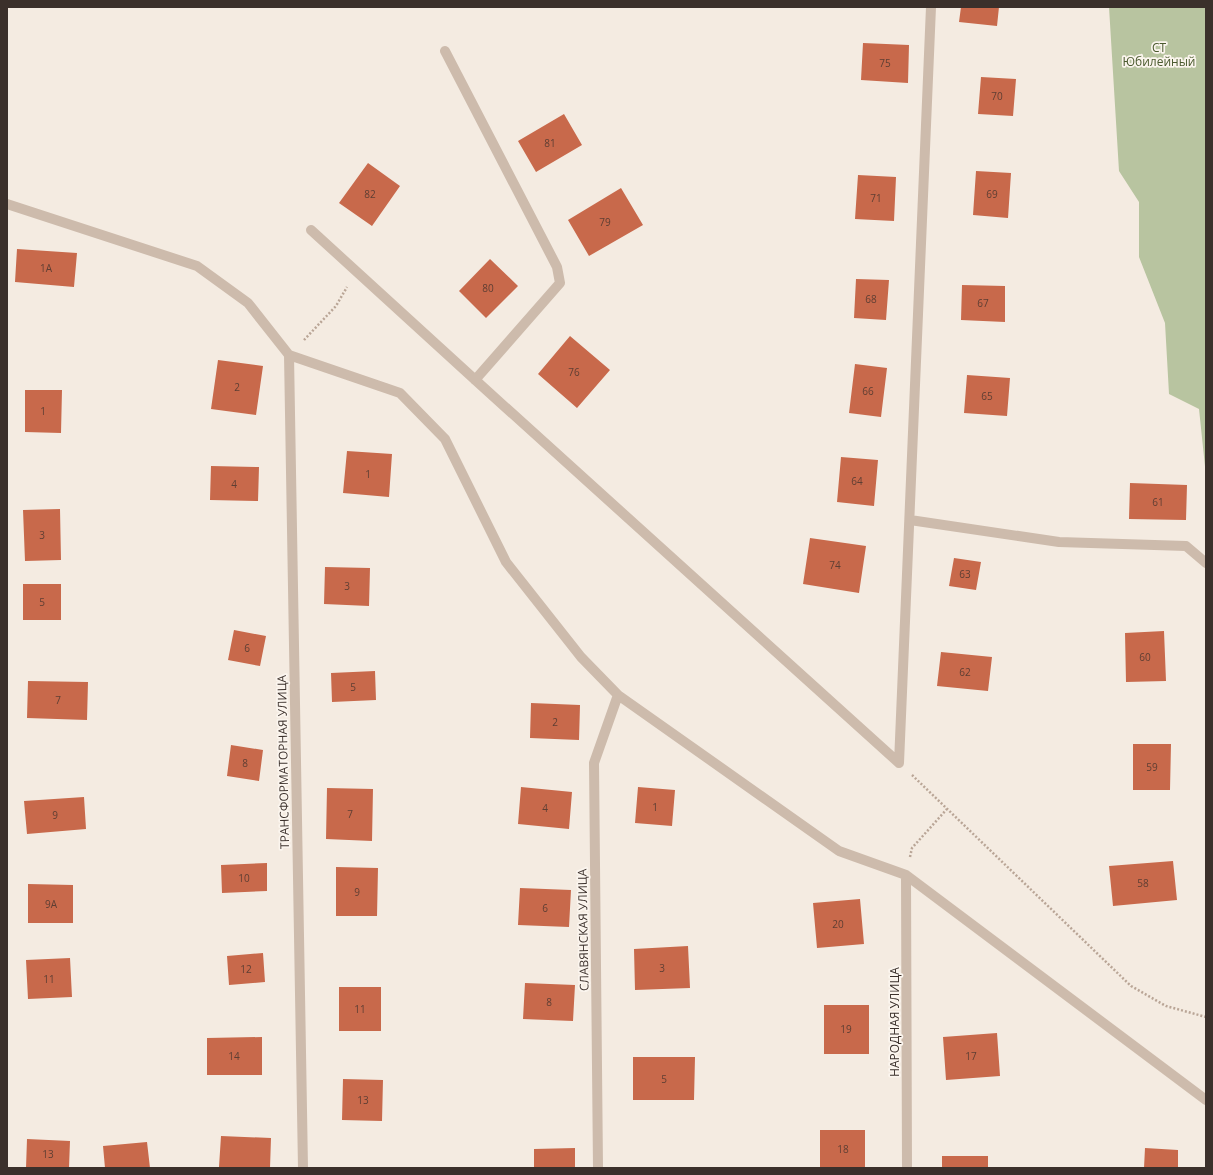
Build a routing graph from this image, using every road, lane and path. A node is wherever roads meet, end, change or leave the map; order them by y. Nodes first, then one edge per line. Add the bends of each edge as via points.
1 (931, 7) edge
2 (445, 51) dead end
3 (7, 204) edge
4 (311, 230) dead end
5 (348, 285) dead end
6 (289, 355) junction
7 (475, 380) junction
8 (910, 520) junction
9 (1206, 563) edge
10 (618, 695) junction
11 (899, 763) junction
12 (947, 809) junction
13 (912, 848) dead end
14 (906, 875) junction
15 (1206, 1017) edge
16 (1206, 1100) edge
17 (303, 1168) edge
18 (598, 1168) edge
19 (907, 1168) edge

1 - 8 street
2 - 7 street via 557,267 560,283
3 - 6 street via 197,266 248,303
4 - 7 street
5 - 6 path via 336,306
6 - 10 street via 400,393 444,439 506,562 581,657
6 - 17 street, ТРАНСФОРМАТОРНАЯ УЛИЦА
7 - 11 street
8 - 9 street via 1059,542 1186,546
8 - 11 street
10 - 14 street via 839,850
10 - 18 street, СЛАВЯНСКАЯ УЛИЦА via 594,763
11 - 12 path
12 - 13 path
12 - 15 path via 1131,986 1166,1006
14 - 16 street
14 - 19 street, НАРОДНАЯ УЛИЦА

